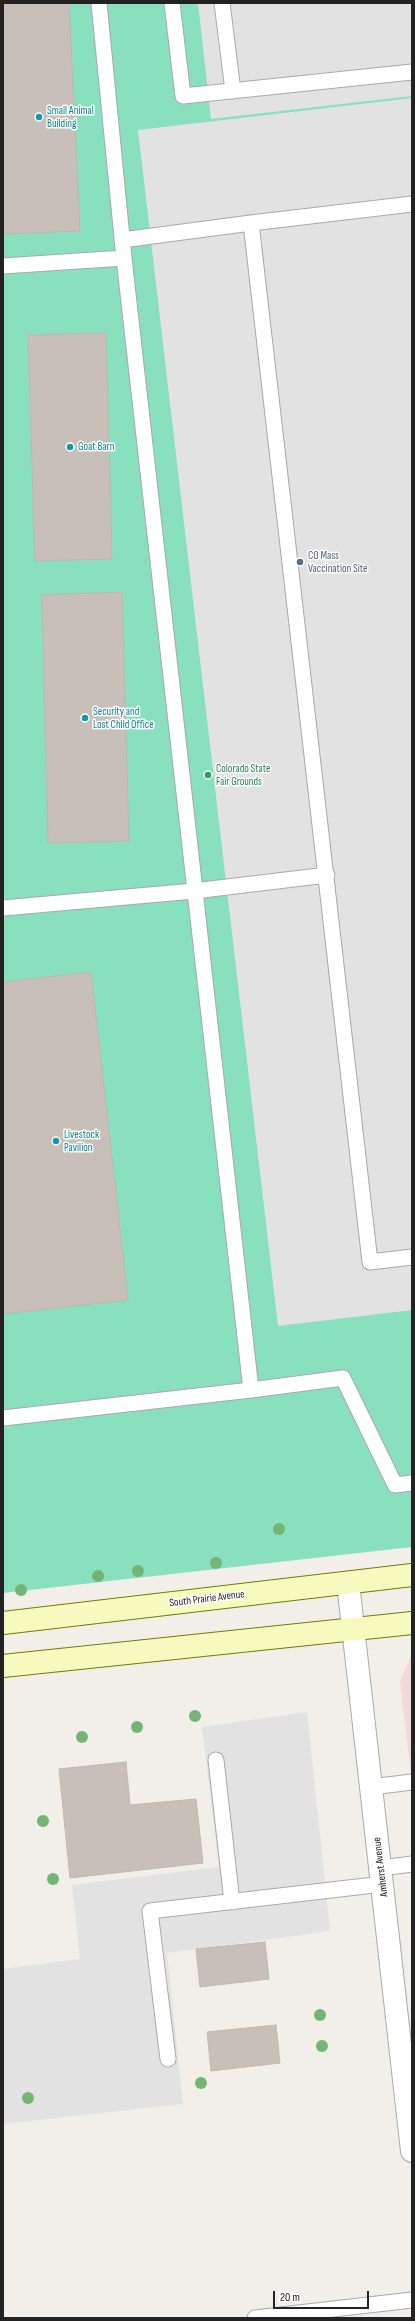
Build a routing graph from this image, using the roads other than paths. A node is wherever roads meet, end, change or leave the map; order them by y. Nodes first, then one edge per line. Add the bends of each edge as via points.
1 (99, 3) edge
2 (172, 3) edge
3 (222, 3) edge
4 (412, 72) edge
5 (233, 91) junction
6 (412, 204) edge
7 (251, 223) junction
8 (122, 240) junction
9 (124, 258) junction
10 (3, 266) edge
11 (327, 875) junction
12 (194, 891) junction
13 (3, 908) edge
14 (412, 1257) edge
15 (251, 1390) junction
16 (3, 1418) edge
17 (412, 1483) edge
18 (412, 1575) edge
19 (348, 1583) junction
20 (3, 1623) edge
21 (412, 1623) edge
22 (353, 1629) junction
23 (3, 1666) edge
24 (216, 1760) dead end
25 (412, 1782) edge
26 (371, 1787) junction
27 (412, 1864) edge
28 (382, 1876) junction
29 (232, 1902) junction
30 (168, 2059) dead end
31 (410, 2113) edge
32 (412, 2151) edge
33 (412, 2300) edge
34 (255, 2318) edge

1 - 8 lane
2 - 5 lane via 183,96
3 - 5 lane
4 - 5 lane
6 - 7 lane
7 - 8 lane
7 - 11 lane
8 - 9 lane
9 - 10 lane
9 - 12 lane
11 - 12 lane
11 - 14 lane via 370,1262
12 - 13 lane
12 - 15 lane
15 - 16 lane
15 - 17 lane via 343,1378 395,1484
18 - 19 main road, South Prairie Avenue
19 - 20 main road, South Prairie Avenue
19 - 22 street, Amherst Avenue
21 - 22 main road
22 - 23 main road
22 - 26 street, Amherst Avenue
24 - 29 lane
25 - 26 lane
26 - 28 street, Amherst Avenue
27 - 28 lane
28 - 29 lane
28 - 31 street, Amherst Avenue
29 - 30 lane via 150,1911
31 - 32 street, Amherst Avenue
33 - 34 lane

